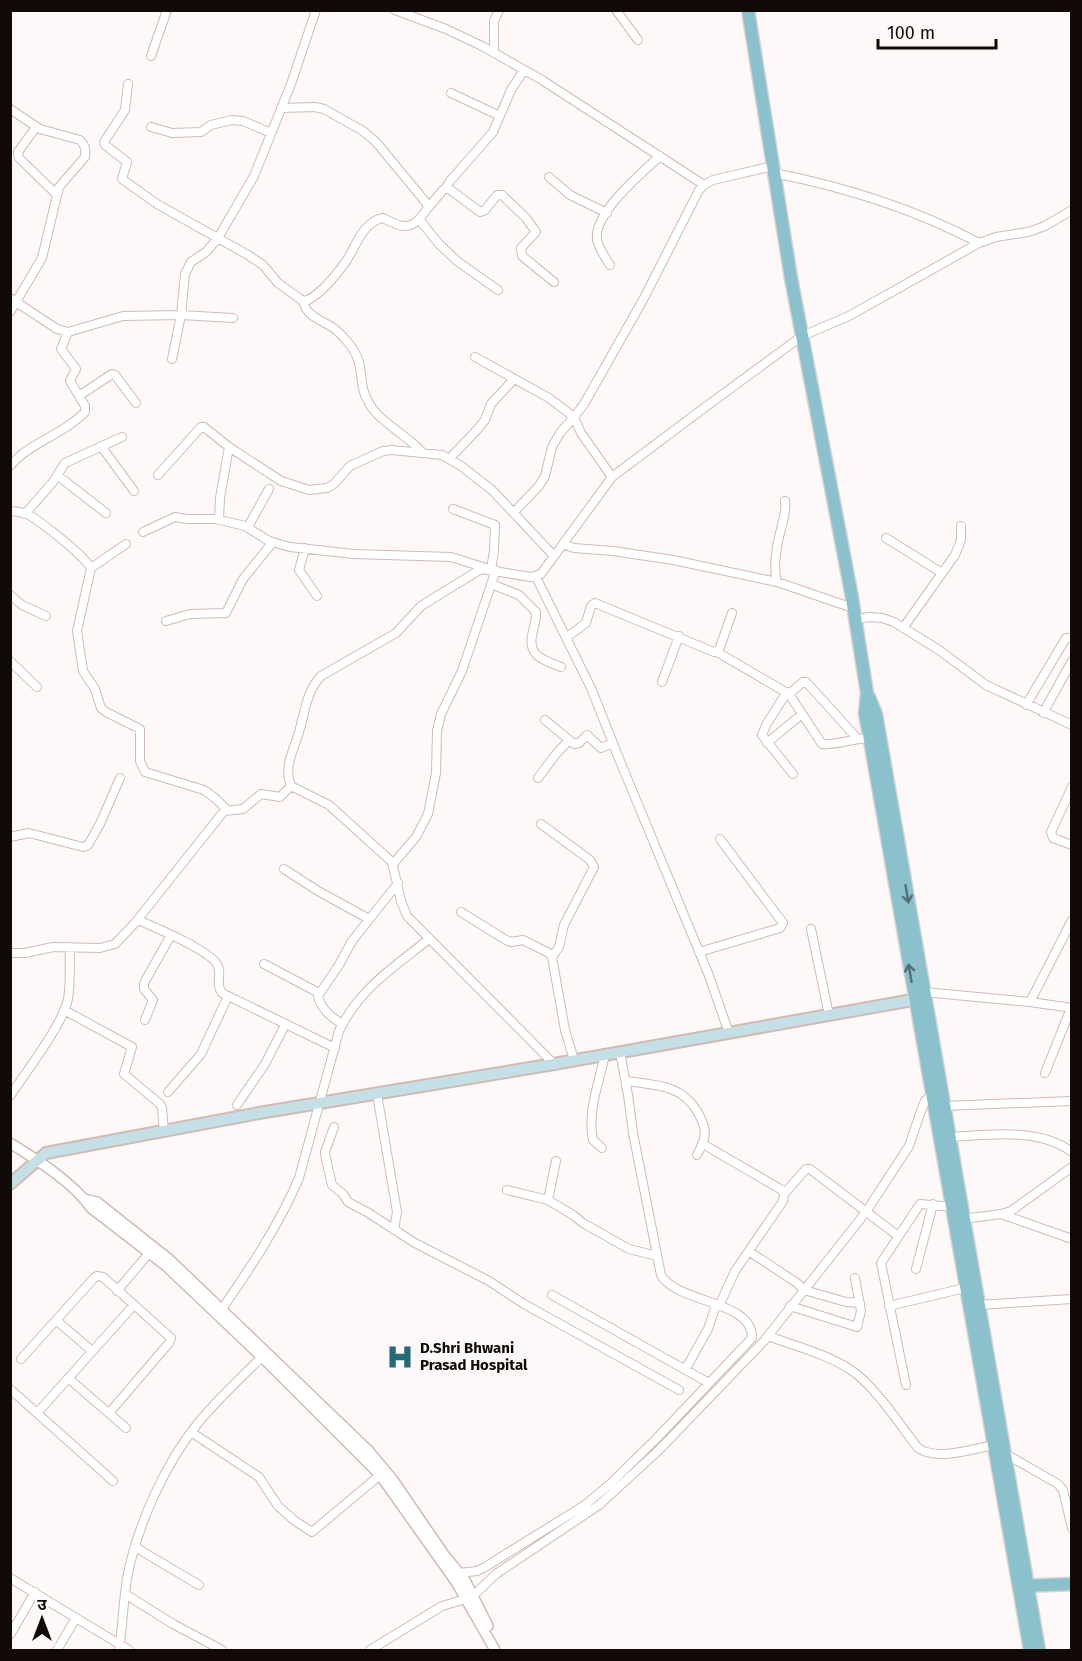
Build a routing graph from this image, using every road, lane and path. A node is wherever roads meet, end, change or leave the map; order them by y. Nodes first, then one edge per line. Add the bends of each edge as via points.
1 (167, 10) edge
2 (316, 10) edge
3 (395, 10) edge
4 (499, 10) edge
5 (616, 10) edge
6 (747, 10) edge
7 (638, 40) dead end
8 (494, 53) junction
9 (151, 56) dead end
10 (524, 70) junction
11 (128, 84) dead end
12 (451, 93) dead end
13 (281, 108) junction
14 (10, 109) edge
15 (500, 116) junction
16 (36, 127) junction
17 (150, 127) dead end
18 (271, 132) junction
19 (660, 156) junction
20 (774, 170) junction
21 (549, 177) dead end
22 (704, 185) junction
23 (445, 189) junction
24 (56, 194) junction
25 (428, 208) junction
26 (1071, 210) edge
27 (607, 213) junction
28 (419, 219) junction
29 (218, 238) junction
30 (979, 243) junction
31 (610, 265) dead end
32 (554, 282) dead end
33 (498, 290) dead end
34 (14, 300) edge
35 (303, 301) junction
36 (10, 312) edge
37 (181, 315) junction
38 (233, 318) dead end
39 (68, 332) junction
40 (802, 336) junction
41 (475, 357) dead end
42 (172, 359) dead end
43 (514, 379) junction
44 (79, 396) junction
45 (136, 403) dead end
46 (574, 417) junction
47 (122, 437) dead end
48 (101, 446) junction
49 (229, 447) junction
50 (423, 453) junction
51 (450, 458) junction
52 (10, 466) edge
53 (57, 475) junction
54 (158, 475) dead end
55 (612, 477) junction
56 (269, 489) dead end
57 (134, 491) dead end
58 (785, 501) dead end
59 (453, 509) dead end
60 (10, 511) edge
61 (514, 512) junction
62 (106, 513) dead end
63 (25, 514) junction
64 (219, 519) junction
65 (961, 526) dead end
66 (248, 527) junction
67 (143, 532) dead end
68 (886, 538) dead end
69 (273, 542) junction
70 (126, 544) dead end
71 (563, 544) junction
72 (305, 548) junction
73 (554, 556) junction
74 (91, 568) junction
75 (491, 569) junction
76 (942, 573) junction
77 (536, 577) junction
78 (777, 582) junction
79 (491, 584) junction
80 (10, 595) edge
81 (316, 596) dead end
82 (732, 613) dead end
83 (854, 614) junction
84 (46, 616) dead end
85 (166, 621) dead end
86 (903, 628) junction
87 (679, 636) junction
88 (567, 637) junction
89 (1071, 638) edge
90 (717, 652) junction
91 (10, 661) edge
92 (1071, 661) edge
93 (561, 667) dead end
94 (662, 682) dead end
95 (37, 687) dead end
96 (788, 693) junction
97 (867, 693) junction
98 (1026, 705) junction
99 (1044, 713) junction
100 (802, 714) junction
101 (545, 720) dead end
102 (1071, 724) edge
103 (863, 738) junction
104 (569, 740) junction
105 (613, 743) junction
106 (767, 743) junction
107 (793, 774) dead end
108 (120, 778) dead end
109 (538, 778) dead end
110 (291, 786) junction
111 (1071, 787) edge
112 (227, 810) junction
113 (541, 824) dead end
114 (10, 837) edge
115 (720, 838) dead end
116 (1071, 845) edge
117 (393, 864) junction
118 (284, 869) dead end
119 (398, 883) junction
120 (461, 912) dead end
121 (369, 919) junction
122 (138, 920) junction
123 (1071, 920) edge
124 (811, 928) dead end
125 (171, 935) junction
126 (429, 939) junction
127 (70, 947) junction
128 (699, 952) junction
129 (10, 953) edge
130 (552, 957) junction
131 (264, 964) dead end
132 (319, 993) junction
133 (228, 996) junction
134 (922, 997) junction
135 (1030, 1002) junction
136 (1071, 1008) edge
137 (64, 1010) junction
138 (829, 1015) junction
139 (145, 1020) dead end
140 (285, 1024) junction
141 (342, 1024) junction
142 (729, 1033) junction
143 (334, 1048) junction
144 (620, 1052) junction
145 (605, 1055) junction
146 (574, 1060) junction
147 (554, 1064) junction
148 (1045, 1073) dead end
149 (626, 1081) junction
150 (936, 1091) junction
151 (168, 1092) dead end
152 (377, 1094) junction
153 (10, 1096) edge
154 (1071, 1101) edge
155 (319, 1103) junction
156 (237, 1105) dead end
157 (944, 1106) junction
158 (334, 1127) dead end
159 (164, 1132) junction
160 (949, 1137) junction
161 (10, 1143) edge
162 (703, 1144) junction
163 (602, 1148) dead end
164 (1071, 1152) edge
165 (697, 1155) dead end
166 (37, 1160) junction
167 (556, 1161) dead end
168 (1071, 1167) edge
169 (10, 1184) edge
170 (507, 1190) dead end
171 (784, 1194) junction
172 (84, 1198) junction
173 (548, 1200) junction
174 (933, 1204) junction
175 (952, 1207) junction
176 (863, 1210) junction
177 (1001, 1214) junction
178 (963, 1219) junction
179 (394, 1230) junction
180 (898, 1236) junction
181 (1071, 1239) edge
182 (750, 1252) junction
183 (149, 1253) junction
184 (657, 1256) junction
185 (916, 1269) dead end
186 (855, 1278) dead end
187 (970, 1286) junction
188 (802, 1288) junction
189 (117, 1291) junction
190 (552, 1295) dead end
191 (1071, 1299) edge
192 (860, 1304) junction
193 (718, 1305) junction
194 (978, 1305) junction
195 (133, 1306) junction
196 (790, 1306) junction
197 (889, 1306) junction
198 (222, 1309) junction
199 (57, 1320) junction
200 (761, 1337) junction
201 (92, 1351) junction
202 (262, 1357) junction
203 (21, 1359) dead end
204 (685, 1370) junction
205 (68, 1378) junction
206 (709, 1383) junction
207 (906, 1385) dead end
208 (10, 1389) edge
209 (679, 1390) dead end
210 (38, 1412) junction
211 (110, 1412) junction
212 (126, 1428) dead end
213 (191, 1432) junction
214 (999, 1449) junction
215 (380, 1475) junction
216 (113, 1481) dead end
217 (1071, 1528) edge
218 (135, 1547) junction
219 (10, 1578) edge
220 (460, 1578) junction
221 (1071, 1584) edge
222 (199, 1585) dead end
223 (1023, 1586) junction
224 (34, 1592) junction
225 (125, 1594) junction
226 (468, 1594) junction
227 (76, 1618) junction
228 (10, 1635) edge
229 (118, 1649) edge
230 (57, 1650) edge
231 (129, 1650) edge
232 (222, 1650) edge
233 (370, 1650) edge
234 (495, 1650) edge
235 (501, 1650) edge
236 (1030, 1650) edge
237 (1039, 1650) edge

1 - 9 street
2 - 13 street
3 - 8 street via 446,28
4 - 8 street via 494,21
5 - 7 street
6 - 20 main road
8 - 10 street
10 - 15 street
10 - 19 street
11 - 29 street via 125,110 104,142 127,162 122,179
12 - 15 street
13 - 18 street
13 - 25 street via 324,109 363,131
14 - 16 street
15 - 23 street via 493,132
16 - 24 street via 18,152 19,158
16 - 24 street via 84,144 85,157
17 - 18 street via 201,132 232,120
18 - 29 street via 254,176
19 - 22 street
19 - 27 street via 625,188
20 - 22 street via 729,176
20 - 30 street via 908,210
20 - 40 main road
21 - 27 street via 570,195
22 - 46 street via 643,300
23 - 25 street
23 - 32 street via 480,212 497,195 505,197 536,232 521,248 522,256
24 - 34 street via 42,258
25 - 28 street
26 - 30 street via 1045,226
27 - 31 street via 597,239
28 - 33 street via 457,261
28 - 35 street via 404,227 383,218 374,222 332,279 312,298
29 - 35 street via 263,266
29 - 37 street via 188,267
30 - 40 street via 866,308
34 - 36 street
34 - 39 street via 57,329
35 - 50 street via 306,309 337,330 357,354 367,401 374,412
37 - 38 street
37 - 39 street via 123,316
37 - 42 street
39 - 44 street via 61,349 76,369 70,381
40 - 55 street
40 - 83 main road
41 - 43 street
43 - 46 street
43 - 51 street via 491,404 476,431
44 - 45 street via 112,374
44 - 52 street via 85,406 82,415
46 - 55 street
46 - 61 street via 552,447 539,486
47 - 48 street
48 - 53 street via 65,463
48 - 57 street
49 - 50 street via 280,481 309,490 327,488 350,466 383,451
49 - 54 street via 201,427
49 - 64 street
50 - 51 street
51 - 61 street via 492,489
53 - 62 street
53 - 63 street
55 - 71 street
56 - 66 street
58 - 78 street
59 - 75 street via 495,525
60 - 63 street
61 - 73 street
63 - 74 street
64 - 66 street
64 - 67 street via 175,517
65 - 76 street via 959,548
66 - 69 street
68 - 76 street
69 - 72 street
69 - 85 street via 243,579 226,613 190,614
70 - 74 street
71 - 73 street
71 - 78 street via 673,560
72 - 75 street via 451,557
72 - 81 street via 299,570
73 - 77 street
74 - 112 street via 77,631 83,671 102,708 138,726 140,761 145,772 204,790
75 - 77 street
75 - 79 street
75 - 110 street via 481,569 421,606 396,633 321,676 307,699 289,763
76 - 86 street
77 - 88 street
78 - 83 street
79 - 93 street via 519,595 536,612 532,635 535,655
79 - 117 street via 462,671 441,714 428,814 416,837
80 - 84 street
82 - 90 street
83 - 86 street via 882,618
83 - 97 main road
86 - 98 street via 986,686
87 - 88 street via 595,603 586,623
87 - 90 street
87 - 94 street
88 - 105 street
89 - 98 street via 1066,638
90 - 96 street
91 - 95 street
92 - 99 street
96 - 100 street
96 - 103 street via 806,682
96 - 106 street via 765,726 762,735
97 - 103 main road
97 -> 134 main road via 876,714
98 - 99 street
99 - 102 street
100 - 103 street via 824,745
100 - 106 street
101 - 104 street
134 -> 103 main road
104 - 105 street via 576,744 590,736 601,748
104 - 109 street
105 - 128 street
106 - 107 street
108 - 114 street via 88,846 29,833
110 - 112 street via 280,797 261,794 243,809
110 - 117 street via 329,805
111 - 116 street via 1051,832 1053,838
112 - 122 street
113 - 130 street via 594,867
115 - 128 street via 783,923 780,928
117 - 119 street
118 - 121 street
119 - 121 street
119 - 126 street via 404,910
120 - 130 street via 506,940 523,940
121 - 132 street
122 - 125 street
122 - 127 street via 111,946
123 - 135 street
124 - 138 street
125 - 133 street via 214,961 219,969 219,990
125 - 139 street via 144,983 153,1000
126 - 141 street via 371,985
126 - 147 street
127 - 129 street
127 - 137 street
128 - 142 street
130 - 146 street
131 - 132 street
132 - 141 street via 327,1014
133 - 140 street
133 - 151 street via 201,1054
134 - 135 street
134 - 138 main road
134 - 150 main road
135 - 136 street
136 - 148 street
137 - 153 street
137 - 159 street via 132,1047 124,1074 160,1104
138 - 142 main road
140 - 143 street
140 - 156 street via 265,1064
141 - 143 street
142 - 144 main road
143 - 155 street
144 - 145 main road
144 - 149 street
145 - 146 main road
145 - 163 street via 591,1125 593,1140
146 - 147 main road
147 - 152 main road
149 - 162 street via 660,1086 688,1097 702,1119 706,1135
149 - 184 street
150 - 157 main road
150 - 175 main road
150 - 176 street via 925,1101 909,1146
152 - 155 main road
152 - 179 street via 397,1212
154 - 157 street
155 - 159 main road
155 - 198 street via 299,1178 289,1200 263,1249
157 - 160 main road
158 - 179 street via 325,1155 332,1185 348,1202
159 - 166 main road via 46,1153
160 - 164 street via 1018,1136 1056,1143
160 - 178 main road
161 - 166 street
162 - 165 street
162 - 171 street
166 - 169 main road
166 - 172 street
167 - 173 street
168 - 177 street via 1020,1205
170 - 173 street
171 - 176 street via 808,1169
171 - 182 street
172 - 183 street via 91,1208
172 - 198 street via 97,1202 170,1260
173 - 184 street via 629,1249
174 - 175 street
174 - 180 street via 920,1204
174 - 185 street
175 - 187 main road
176 - 180 street
176 - 188 street
177 - 178 street
177 - 181 street
178 - 187 main road
179 - 209 street
180 - 197 street via 881,1263
182 - 188 street
182 - 193 street via 735,1271
183 - 189 street
183 - 202 street
184 - 193 street via 661,1275 668,1283
186 - 192 street
187 - 194 main road
187 - 197 street
187 - 214 main road
188 - 192 street
188 - 196 street
189 - 195 street
189 - 199 street via 97,1276
190 - 204 street
191 - 194 street
192 - 196 street via 859,1324 854,1328
193 - 200 street via 740,1315
193 - 204 street
194 - 214 main road
195 - 201 street
195 - 211 street via 169,1335 171,1341
196 - 200 street
197 - 207 street
198 - 220 street via 368,1450
199 - 201 street
199 - 203 street
200 - 206 street via 748,1343
200 - 214 street via 851,1370 926,1453
200 - 226 street via 659,1450 599,1505
201 - 205 street
202 - 213 street
202 - 215 street
204 - 206 street
205 - 210 street
205 - 211 street
206 - 220 street via 585,1505 485,1568
208 - 210 street
210 - 216 street
211 - 212 street
213 - 215 street via 259,1477 278,1506 312,1532
213 - 218 street via 154,1498
214 - 217 street via 1058,1484 1063,1490
214 - 223 main road
215 - 220 street
218 - 222 street
218 - 225 street
219 - 224 street
220 - 226 street
221 - 223 main road
223 - 236 main road
223 - 237 main road
224 - 227 street
224 - 228 street
225 - 229 street
225 - 232 street
226 - 233 street
226 - 234 street
226 - 235 street
227 - 229 street
227 - 230 street
229 - 231 street

